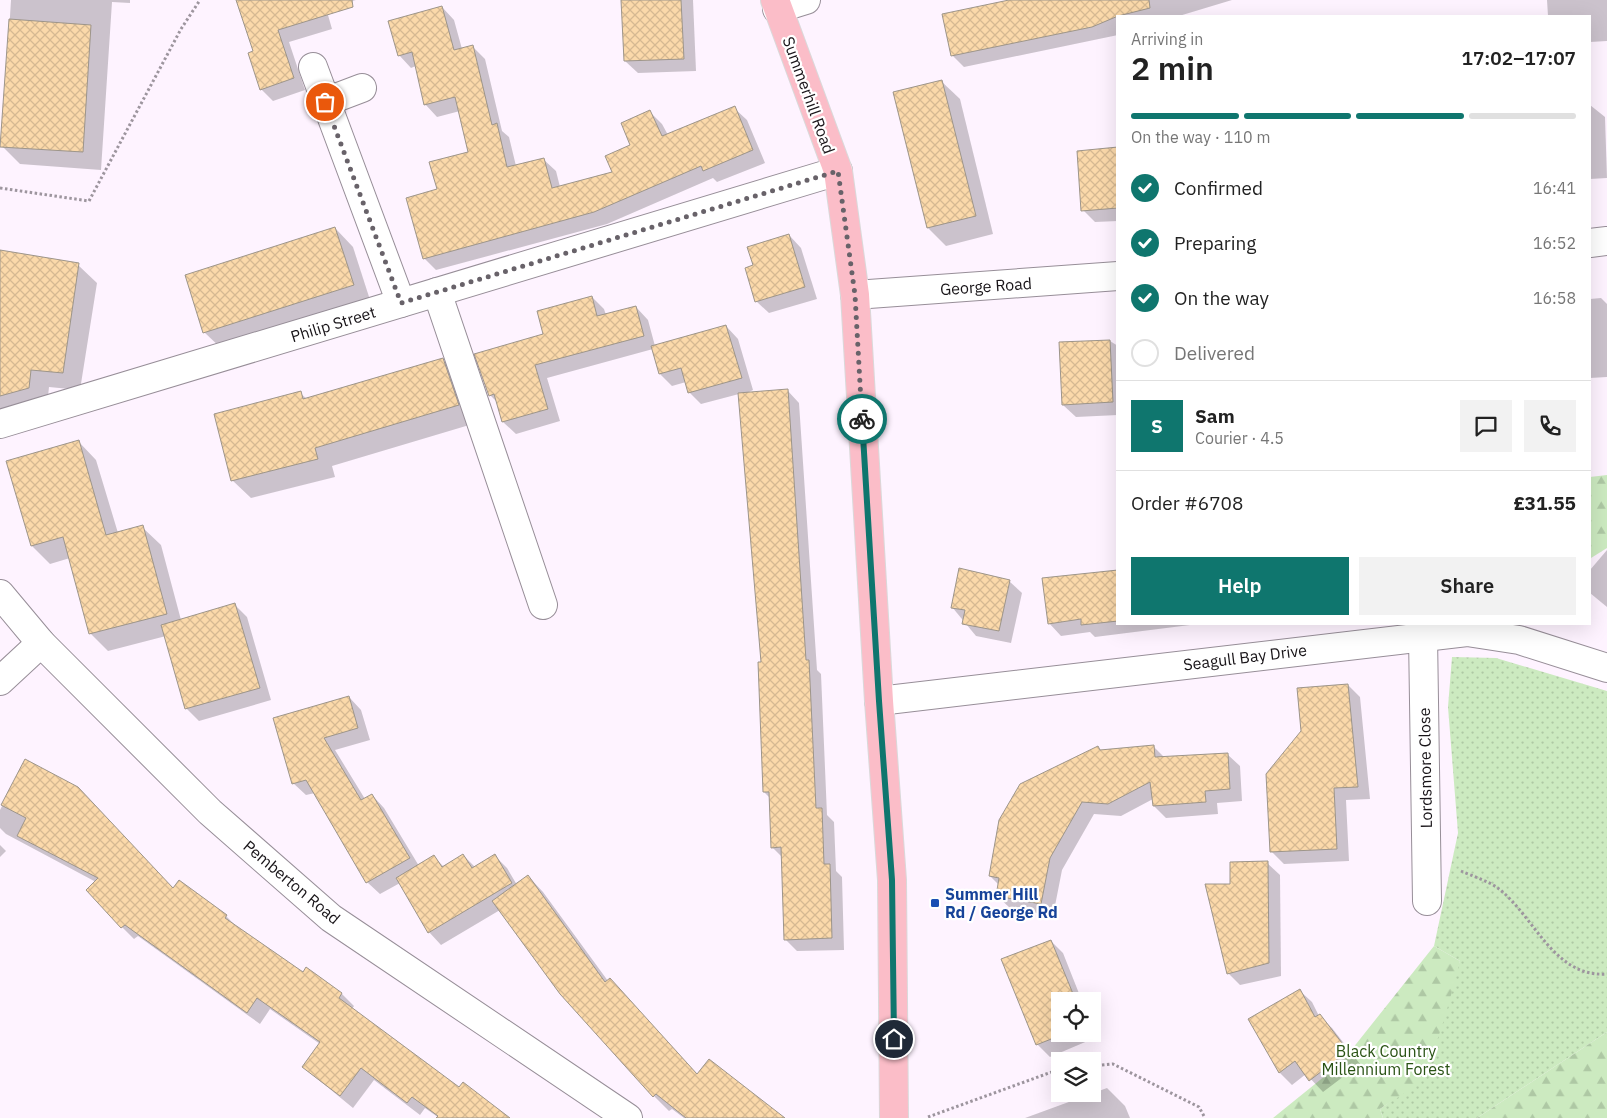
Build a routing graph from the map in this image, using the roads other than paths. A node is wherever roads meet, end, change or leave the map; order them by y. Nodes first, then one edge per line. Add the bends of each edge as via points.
1 (806, 0) edge
2 (776, 5) edge
3 (314, 66) dead end
4 (362, 88) dead end
5 (325, 102) junction
6 (838, 171) junction
7 (1607, 242) edge
8 (1591, 243) edge
9 (1116, 276) edge
10 (437, 292) junction
11 (855, 295) junction
12 (401, 303) junction
13 (0, 424) edge
14 (0, 594) edge
15 (543, 605) dead end
16 (1423, 635) junction
17 (41, 643) junction
18 (1607, 668) edge
19 (0, 681) edge
20 (879, 701) junction
21 (1427, 901) dead end
22 (628, 1118) edge
23 (894, 1118) edge

1 - 2 street
2 - 6 main road, Summerhill Road
3 - 5 street
4 - 5 street
5 - 12 street
6 - 10 street, Philip Street
6 - 11 main road, Summerhill Road
7 - 8 street
9 - 11 street, George Road
10 - 12 street, Philip Street
10 - 15 street
11 - 20 main road, Summerhill Road
12 - 13 street, Philip Street
14 - 17 street, Pemberton Road
16 - 18 street, Seagull Bay Drive via 1467,632 1519,640
16 - 20 street, Seagull Bay Drive
16 - 21 street, Lordsmore Close
17 - 19 street
17 - 22 street, Pemberton Road via 210,812 331,918
20 - 23 main road, Summerhill Road via 892,880

